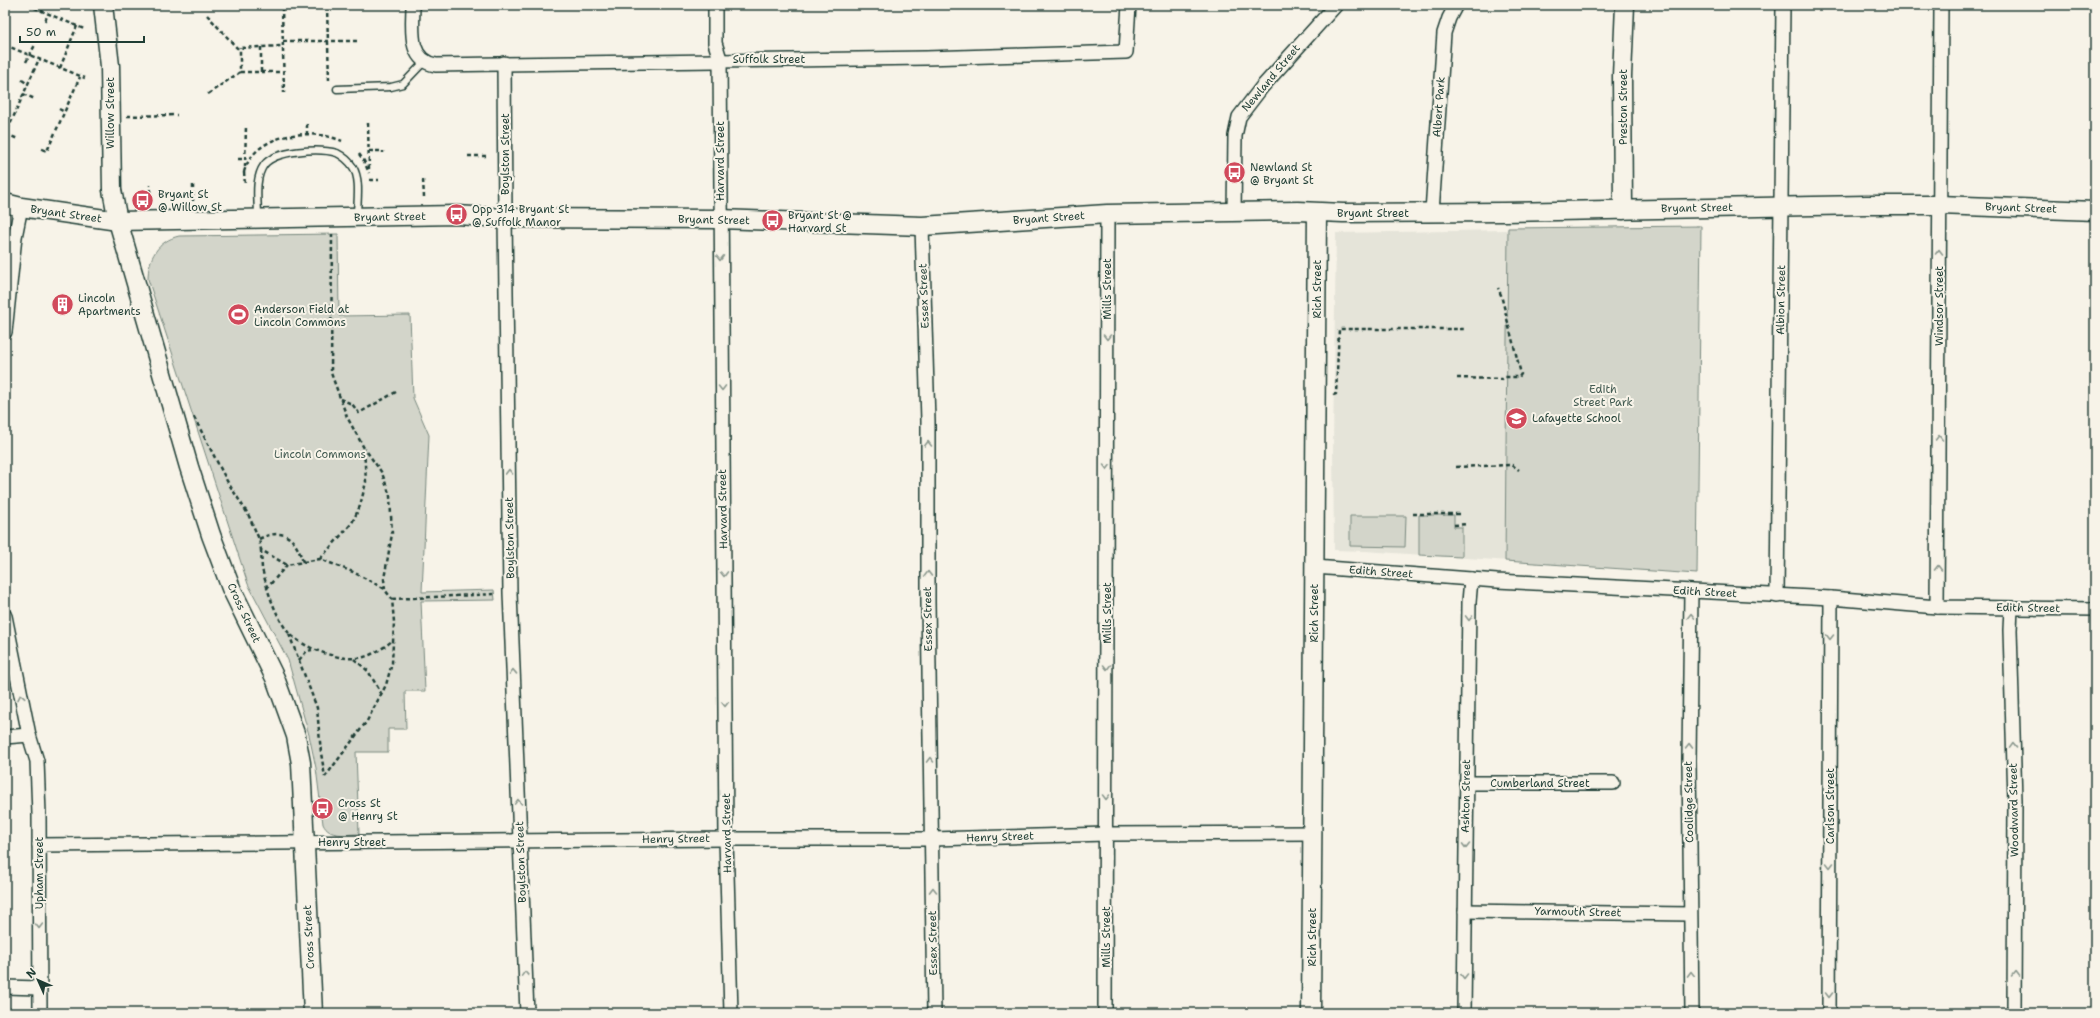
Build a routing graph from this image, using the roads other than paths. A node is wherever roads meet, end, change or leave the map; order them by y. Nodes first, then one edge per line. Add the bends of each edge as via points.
1 (103, 5) edge
2 (413, 5) edge
3 (715, 5) edge
4 (1129, 5) edge
5 (1336, 5) edge
6 (1456, 5) edge
7 (1625, 5) edge
8 (1783, 5) edge
9 (1941, 5) edge
10 (720, 59) junction
11 (425, 61) junction
12 (504, 63) junction
13 (337, 88) dead end
14 (13, 205) edge
15 (1939, 205) junction
16 (1781, 207) junction
17 (1623, 210) junction
18 (2095, 211) edge
19 (1234, 212) junction
20 (1432, 212) junction
21 (1317, 213) junction
22 (1107, 214) junction
23 (357, 217) junction
24 (258, 218) junction
25 (505, 218) junction
26 (720, 219) junction
27 (118, 221) junction
28 (922, 226) junction
29 (5, 332) edge
30 (1314, 567) junction
31 (1471, 579) junction
32 (1691, 591) junction
33 (1777, 596) junction
34 (1831, 598) junction
35 (1937, 607) junction
36 (2011, 608) junction
37 (2095, 609) edge
38 (5, 616) edge
39 (29, 735) junction
40 (5, 737) edge
41 (1466, 783) junction
42 (1613, 783) dead end
43 (1313, 833) junction
44 (1106, 834) junction
45 (726, 839) junction
46 (932, 839) junction
47 (520, 841) junction
48 (305, 843) junction
49 (39, 845) junction
50 (1465, 911) junction
51 (1690, 914) junction
52 (5, 987) edge
53 (39, 988) junction
54 (40, 1013) edge
55 (313, 1013) edge
56 (527, 1013) edge
57 (731, 1013) edge
58 (934, 1013) edge
59 (1106, 1013) edge
60 (1311, 1013) edge
61 (1464, 1013) edge
62 (1692, 1013) edge
63 (1829, 1013) edge
64 (2014, 1013) edge

1 - 27 main road, Willow Street via 110,66 112,190
2 - 11 street via 414,46 418,55
3 - 10 street, Harvard Street via 715,43
4 - 10 street, Suffolk Street via 1126,52 911,58
5 - 19 street, Newland Street via 1262,87 1239,117 1235,136
6 - 20 street, Albert Park via 1444,33
7 - 17 main road, Preston Street via 1622,76
8 - 16 street, Albion Street
9 - 15 street, Windsor Street
10 - 12 street, Suffolk Street
10 - 26 street, Harvard Street
11 - 12 street, Suffolk Street via 436,65
11 - 13 lane via 403,84 391,88
12 - 25 street, Boylston Street
14 - 27 main road, Bryant Street
14 - 29 street via 15,237
15 - 16 main road, Bryant Street
15 - 18 main road, Bryant Street
35 -> 15 street, Windsor Street
16 - 17 main road, Bryant Street
16 - 33 street, Albion Street
17 - 20 main road, Bryant Street
19 - 21 main road, Bryant Street
19 - 22 main road, Bryant Street
20 - 21 main road, Bryant Street
21 - 30 main road, Rich Street
22 - 28 main road, Bryant Street
22 -> 44 street, Mills Street
23 - 24 main road, Bryant Street
23 - 24 lane via 357,179 352,165 338,154 313,152 282,153 265,164 258,178
23 - 25 main road, Bryant Street via 465,215
24 - 27 main road, Bryant Street
25 - 26 main road, Bryant Street
47 -> 25 street, Boylston Street via 510,593
26 - 28 main road, Bryant Street
26 -> 45 street, Harvard Street
27 - 48 main road, Cross Street via 204,515 231,588 275,678 296,736 301,763
46 -> 28 street, Essex Street via 928,421
30 - 31 street, Edith Street
30 - 43 main road, Rich Street
31 - 32 street, Edith Street
31 -> 41 street, Ashton Street
32 - 33 street, Edith Street
51 -> 32 street, Coolidge Street via 1688,760
33 - 34 street, Edith Street
34 - 35 street, Edith Street
34 -> 63 street, Carlson Street
35 - 36 street, Edith Street
36 - 37 street, Edith Street
64 -> 36 street, Woodward Street via 2015,802
39 -> 38 street, Upham Street
39 - 40 street
39 - 49 street, Upham Street via 37,761
41 - 42 street, Cumberland Street
41 -> 50 street, Ashton Street
43 - 44 street, Henry Street
43 - 60 main road, Rich Street
44 - 46 street, Henry Street
44 - 59 street, Mills Street
45 - 46 street, Henry Street
45 - 47 street, Henry Street
45 - 57 street, Harvard Street
58 -> 46 street, Essex Street
47 - 48 street, Henry Street
56 -> 47 street, Boylston Street
48 - 49 street, Henry Street
48 - 55 main road, Cross Street
49 -> 53 street, Upham Street
50 - 51 street, Yarmouth Street
50 -> 61 street, Ashton Street
62 -> 51 street, Coolidge Street
52 - 53 street
53 - 54 street, Upham Street

